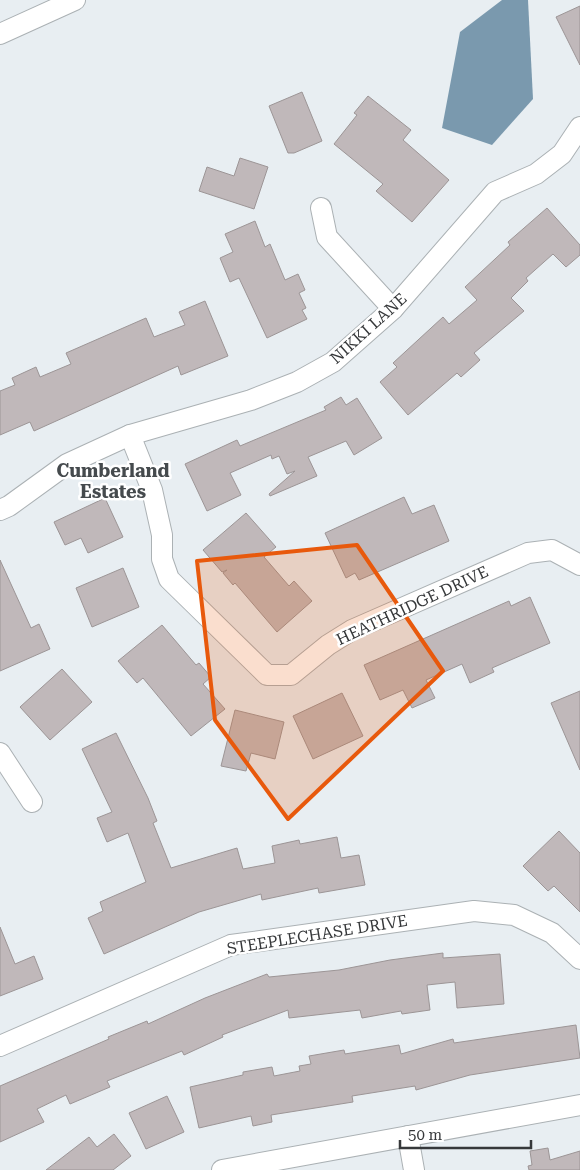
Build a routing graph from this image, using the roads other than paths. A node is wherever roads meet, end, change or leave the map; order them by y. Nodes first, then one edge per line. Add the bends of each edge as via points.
1 (75, 0) edge
2 (0, 34) edge
3 (580, 127) edge
4 (321, 208) dead end
5 (393, 309) junction
6 (130, 434) junction
7 (0, 510) edge
8 (580, 565) edge
9 (0, 753) edge
10 (32, 802) dead end
11 (580, 959) edge
12 (0, 1046) edge
13 (580, 1105) edge
14 (408, 1136) junction
15 (222, 1170) edge
16 (414, 1170) edge

1 - 2 street
3 - 5 street, NIKKI LANE via 562,154 536,174 496,192
4 - 5 street via 327,237
5 - 6 street, NIKKI LANE via 332,362 297,382 251,400
6 - 7 street, NIKKI LANE via 67,464
6 - 8 street, HEATHRIDGE DRIVE via 152,490 162,535 162,559 169,579 267,675 291,675 352,630 528,553 552,550
9 - 10 street
11 - 12 street, STEEPLECHASE DRIVE via 552,933 521,918 474,911 230,944
13 - 14 street
14 - 15 street
14 - 16 street

